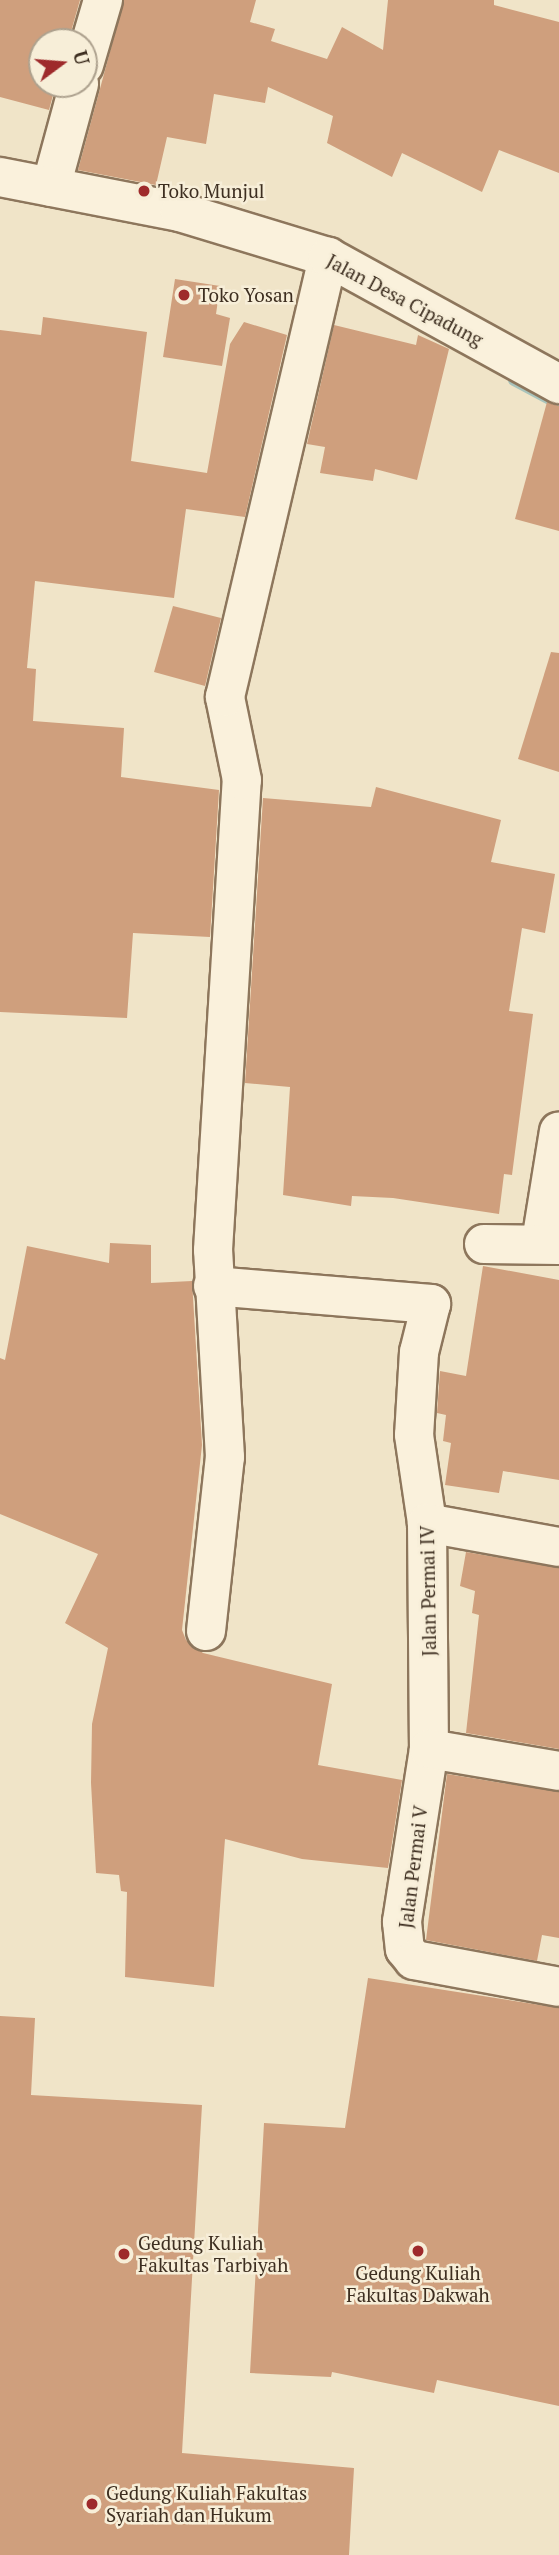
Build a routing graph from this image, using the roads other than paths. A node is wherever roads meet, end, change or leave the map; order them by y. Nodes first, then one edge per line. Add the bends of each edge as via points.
1 (103, 0) edge
2 (95, 28) edge
3 (75, 98) edge
4 (0, 177) edge
5 (51, 187) junction
6 (324, 270) junction
7 (559, 384) edge
8 (559, 1131) edge
9 (550, 1243) edge
10 (484, 1244) dead end
11 (213, 1286) junction
12 (427, 1523) junction
13 (559, 1547) edge
14 (206, 1631) dead end
15 (429, 1749) junction
16 (559, 1771) edge
17 (559, 1987) edge

1 - 2 street
3 - 5 street
4 - 5 street, Jalan Desa Cipadung
5 - 6 street, Jalan Desa Cipadung via 180,212
6 - 7 street, Jalan Desa Cipadung
6 - 11 street via 225,697 242,780
8 - 9 street
9 - 10 street
11 - 12 street, Jalan Permai IV via 431,1304 419,1352 414,1434
11 - 14 street via 225,1457
12 - 13 street
12 - 15 street, Jalan Permai IV
15 - 16 street
15 - 17 street, Jalan Permai V via 402,1922 405,1949 414,1960

